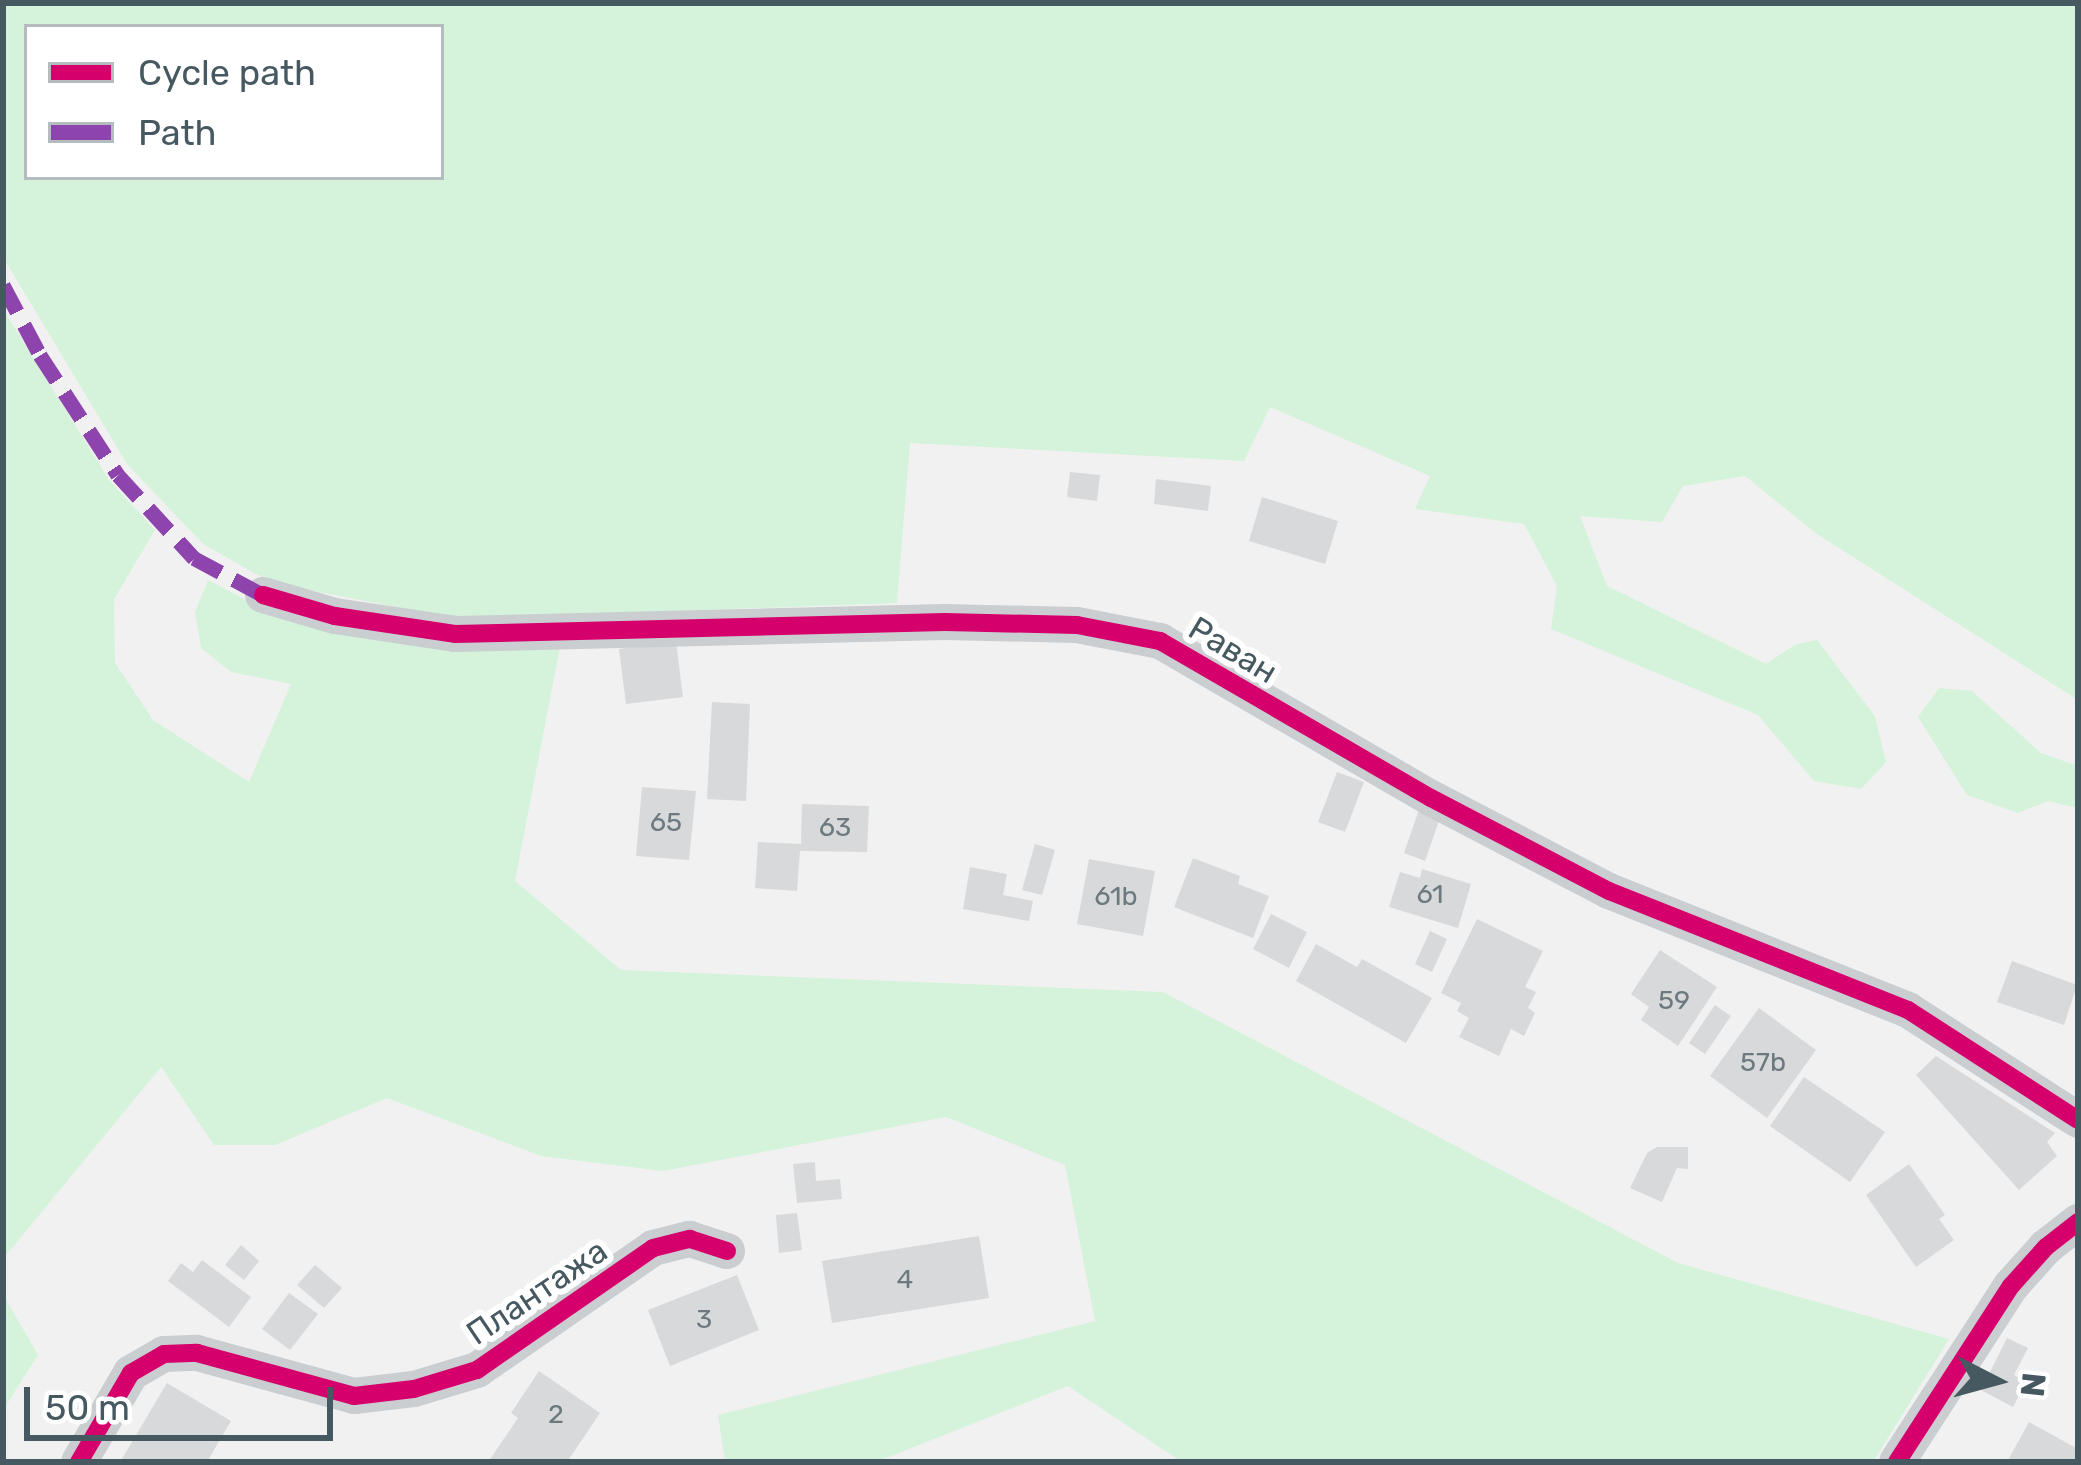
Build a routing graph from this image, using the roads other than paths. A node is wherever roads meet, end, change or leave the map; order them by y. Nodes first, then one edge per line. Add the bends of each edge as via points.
1 (262, 595) dead end
2 (2078, 1120) edge
3 (2078, 1222) edge
4 (727, 1251) dead end
5 (79, 1462) edge
6 (1897, 1462) edge

1 - 2 street, Раван via 335,616 455,634 945,622 1077,625 1160,641 1610,891 1908,1010
3 - 6 street via 2012,1286
4 - 5 street, Плантажа via 690,1239 653,1248 477,1370 414,1389 354,1396 197,1353 164,1354 131,1373

